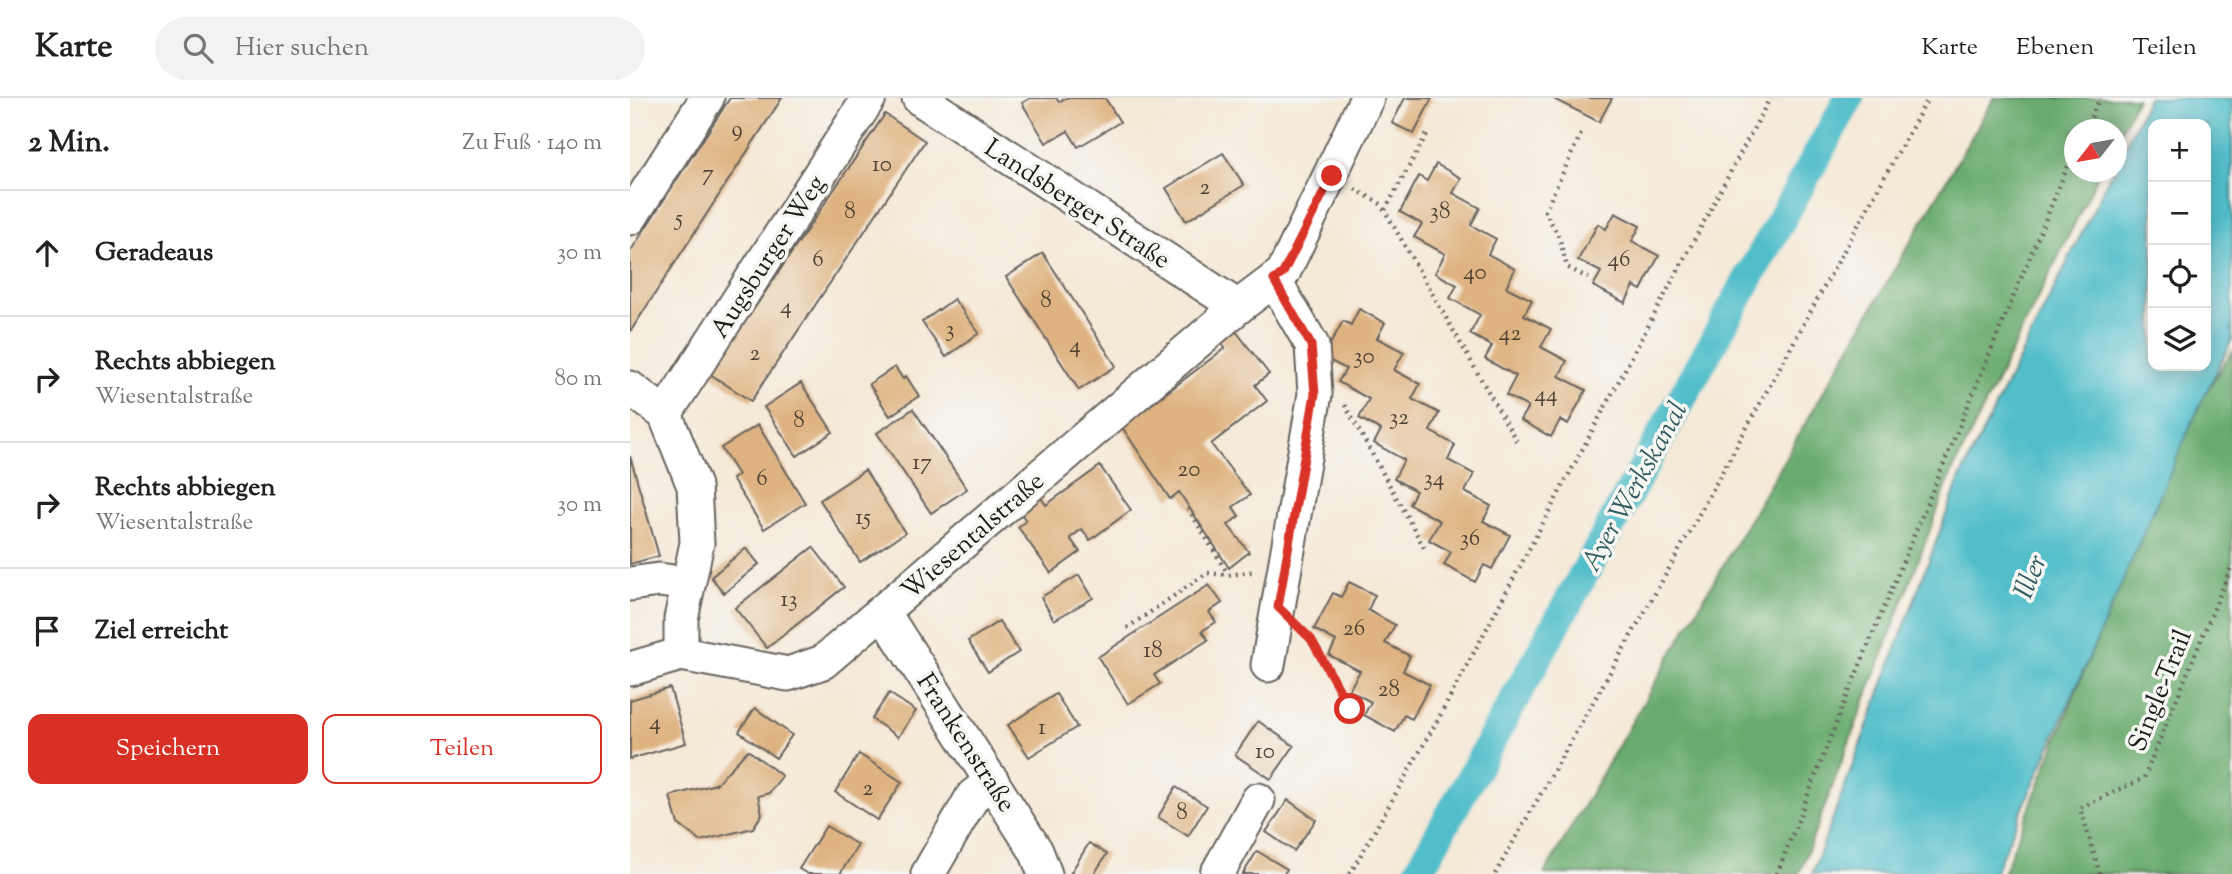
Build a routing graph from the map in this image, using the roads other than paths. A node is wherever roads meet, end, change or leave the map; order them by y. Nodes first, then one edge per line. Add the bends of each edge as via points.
1 (707, 98) edge
2 (869, 98) edge
3 (919, 98) edge
4 (1367, 98) edge
5 (630, 218) edge
6 (1274, 280) junction
7 (1238, 307) junction
8 (630, 388) edge
9 (665, 414) junction
10 (630, 583) edge
11 (688, 584) junction
12 (884, 612) junction
13 (681, 654) junction
14 (1268, 665) dead end
15 (630, 669) edge
16 (992, 781) junction
17 (1258, 800) dead end
18 (928, 874) edge
19 (1045, 874) edge
20 (1217, 874) edge

1 - 5 street
2 - 9 street, Augsburger Weg
3 - 7 street, Landsberger Straße
4 - 6 street, Wiesentalstraße via 1283,273
6 - 7 street, Wiesentalstraße
6 - 14 street via 1311,345 1315,394
7 - 12 street, Wiesentalstraße
8 - 9 street
9 - 11 street via 694,486 697,543
10 - 11 street
11 - 13 street
12 - 13 street, Wiesentalstraße via 823,662 788,674
12 - 16 street, Frankenstraße
13 - 15 street, Wiesentalstraße
16 - 18 street via 973,796
16 - 19 street, Frankenstraße via 1036,850
17 - 20 street

